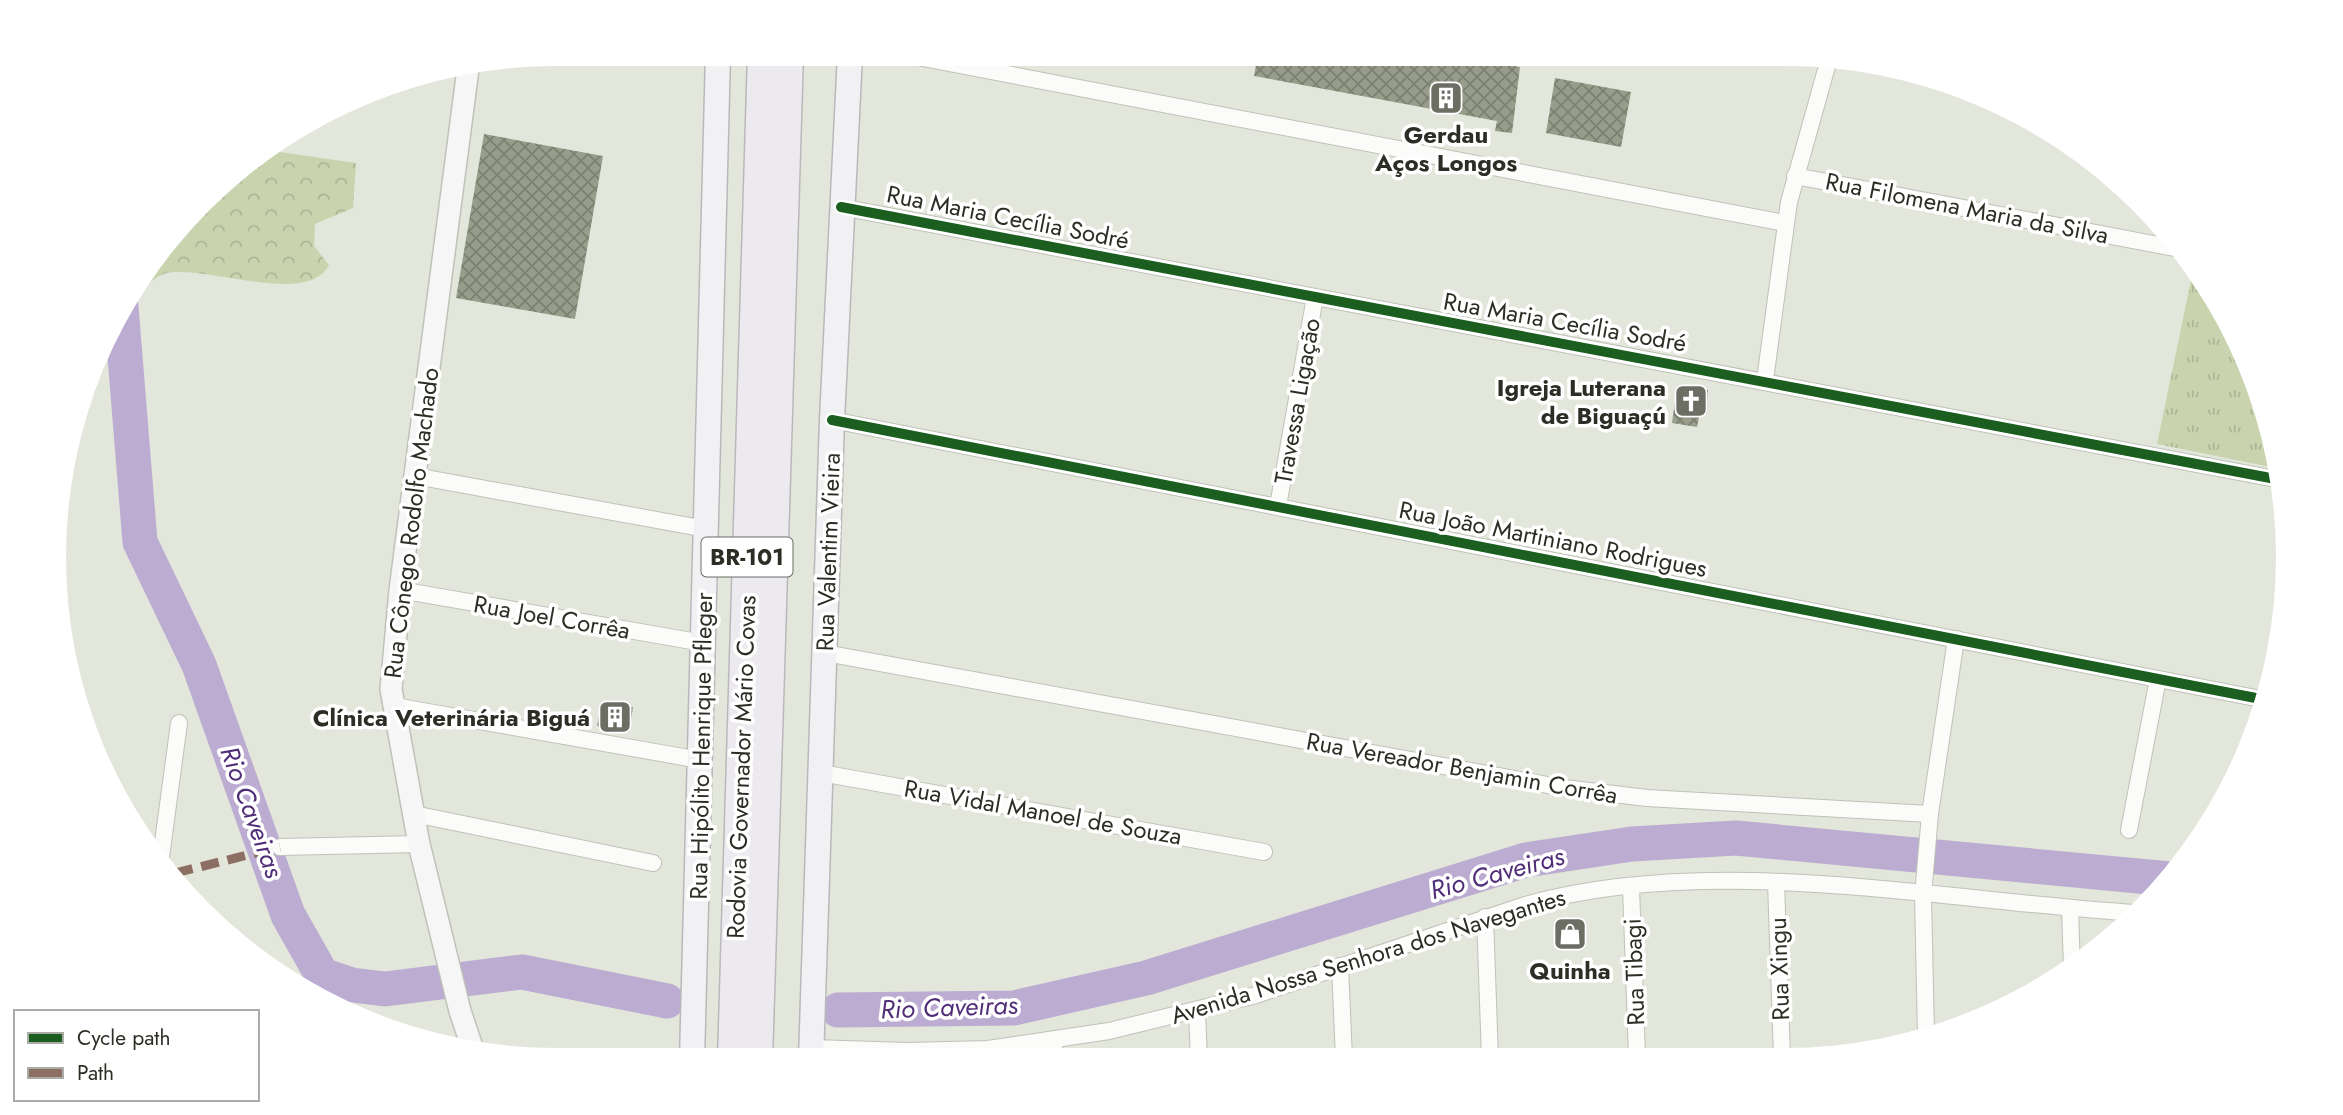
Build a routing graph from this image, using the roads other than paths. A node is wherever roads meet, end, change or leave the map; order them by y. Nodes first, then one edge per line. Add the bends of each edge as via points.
1 (718, 66) edge
2 (762, 66) edge
3 (789, 66) edge
4 (849, 66) edge
5 (965, 66) edge
6 (1826, 69) edge
7 (467, 75) edge
8 (1795, 176) junction
9 (841, 207) junction
10 (1785, 223) junction
11 (2165, 246) edge
12 (1315, 297) junction
13 (1765, 380) junction
14 (832, 420) junction
15 (415, 476) junction
16 (2270, 478) edge
17 (1278, 506) junction
18 (706, 529) junction
19 (400, 590) junction
20 (1956, 639) junction
21 (703, 643) junction
22 (825, 653) junction
23 (2158, 679) junction
24 (2256, 698) edge
25 (394, 706) junction
26 (179, 723) dead end
27 (700, 760) junction
28 (821, 773) junction
29 (414, 814) junction
30 (1929, 820) junction
31 (2129, 830) dead end
32 (419, 844) junction
33 (280, 847) dead end
34 (162, 848) edge
35 (1265, 852) dead end
36 (653, 863) dead end
37 (1776, 881) junction
38 (1631, 887) junction
39 (1923, 895) junction
40 (2070, 909) junction
41 (2125, 912) edge
42 (1485, 917) junction
43 (2071, 957) edge
44 (1340, 966) junction
45 (1197, 1012) junction
46 (1926, 1028) edge
47 (470, 1040) edge
48 (1054, 1041) junction
49 (692, 1048) edge
50 (732, 1048) edge
51 (758, 1048) edge
52 (811, 1048) edge
53 (976, 1048) edge
54 (1054, 1048) edge
55 (1199, 1048) edge
56 (1344, 1048) edge
57 (1489, 1048) edge
58 (1637, 1048) edge
59 (1782, 1048) edge

1 - 18 main road, Rua Hipólito Henrique Pfleger
2 - 50 highway, Rodovia Governador Mário Covas / BR-101
3 - 51 highway, Rodovia Governador Mário Covas / BR-101
4 - 9 main road, Rua Valentim Vieira
5 - 10 street
6 - 8 street
7 - 15 main road, Rua Cônego Rodolfo Machado
8 - 10 street
8 - 11 street, Rua Filomena Maria da Silva
9 - 12 street, Rua Maria Cecília Sodré
9 - 14 main road, Rua Valentim Vieira
10 - 13 street
12 - 13 street, Rua Maria Cecília Sodré
12 - 17 street, Travessa Ligação
13 - 16 street, Rua Maria Cecília Sodré
14 - 17 street, Rua João Martiniano Rodrigues
14 - 22 main road, Rua Valentim Vieira
15 - 18 street
15 - 19 main road, Rua Cônego Rodolfo Machado
17 - 20 street, Rua João Martiniano Rodrigues
18 - 21 main road, Rua Hipólito Henrique Pfleger
19 - 21 street, Rua Joel Corrêa
19 - 25 main road, Rua Cônego Rodolfo Machado via 391,676
20 - 23 street, Rua João Martiniano Rodrigues
20 - 30 street
21 - 27 main road, Rua Hipólito Henrique Pfleger
22 - 28 main road, Rua Valentim Vieira
22 - 30 street, Rua Vereador Benjamin Corrêa via 1564,788
23 - 24 street, Rua João Martiniano Rodrigues
23 - 31 street
25 - 27 street
25 - 29 main road, Rua Cônego Rodolfo Machado
26 - 34 street
27 - 49 main road, Rua Hipólito Henrique Pfleger
28 - 35 street, Rua Vidal Manoel de Souza
28 - 52 main road, Rua Valentim Vieira
29 - 32 main road, Rua Cônego Rodolfo Machado
29 - 36 street
30 - 39 street
32 - 33 street
32 - 47 main road, Rua Cônego Rodolfo Machado
37 - 38 street, Avenida Nossa Senhora dos Navegantes
37 - 39 street, Avenida Nossa Senhora dos Navegantes
37 - 59 street, Rua Xingu
38 - 42 street, Avenida Nossa Senhora dos Navegantes via 1553,897
38 - 58 street, Rua Tibagi
39 - 40 street, Avenida Nossa Senhora dos Navegantes
39 - 46 street
40 - 41 street, Avenida Nossa Senhora dos Navegantes
40 - 43 street
42 - 44 street, Avenida Nossa Senhora dos Navegantes
42 - 57 street
44 - 45 street, Avenida Nossa Senhora dos Navegantes
44 - 56 street
45 - 48 street, Avenida Nossa Senhora dos Navegantes
45 - 55 street
48 - 53 street, Avenida Nossa Senhora dos Navegantes
48 - 54 street

